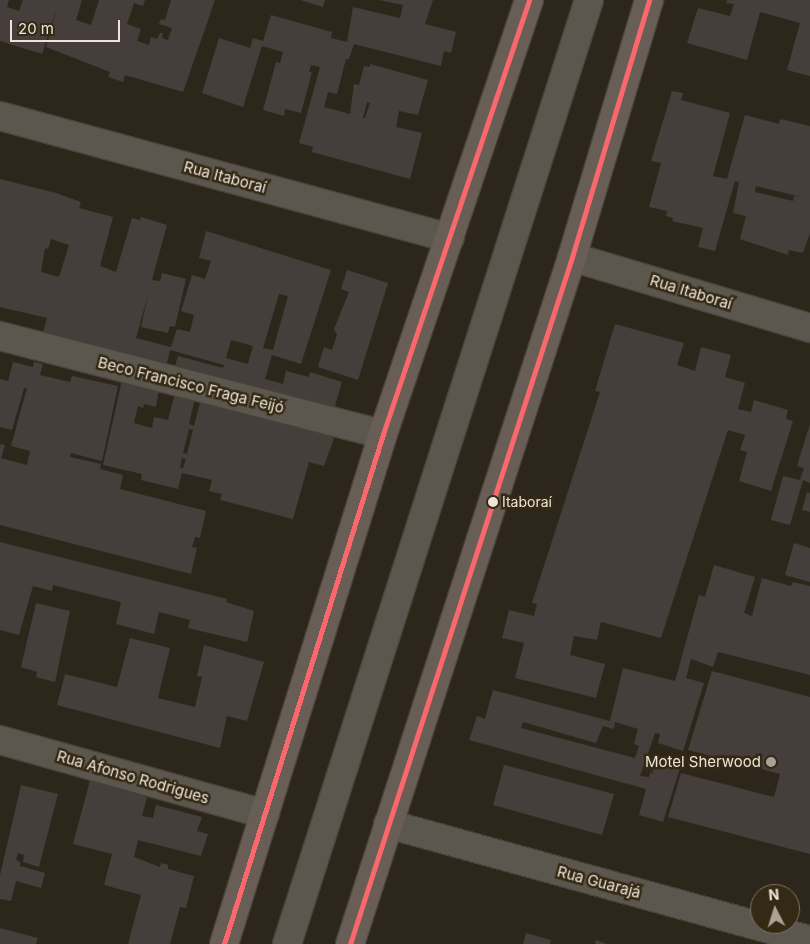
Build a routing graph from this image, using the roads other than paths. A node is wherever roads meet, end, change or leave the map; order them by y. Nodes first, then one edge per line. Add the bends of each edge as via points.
1 (529, 0) edge
2 (589, 0) edge
3 (650, 0) edge
4 (0, 116) edge
5 (450, 238) junction
6 (572, 257) junction
7 (810, 328) edge
8 (0, 336) edge
9 (383, 434) junction
10 (0, 740) edge
11 (265, 814) junction
12 (388, 824) junction
13 (810, 940) edge
14 (224, 944) edge
15 (287, 944) edge
16 (350, 944) edge

1 - 5 main road
2 - 15 street
3 - 6 main road
4 - 5 street, Rua Itaboraí
5 - 9 main road
6 - 7 street, Rua Itaboraí
6 - 12 main road
8 - 9 street, Beco Francisco Fraga Feijó
9 - 11 main road
10 - 11 street, Rua Afonso Rodrigues
11 - 14 main road
12 - 13 street, Rua Guarajá
12 - 16 main road

